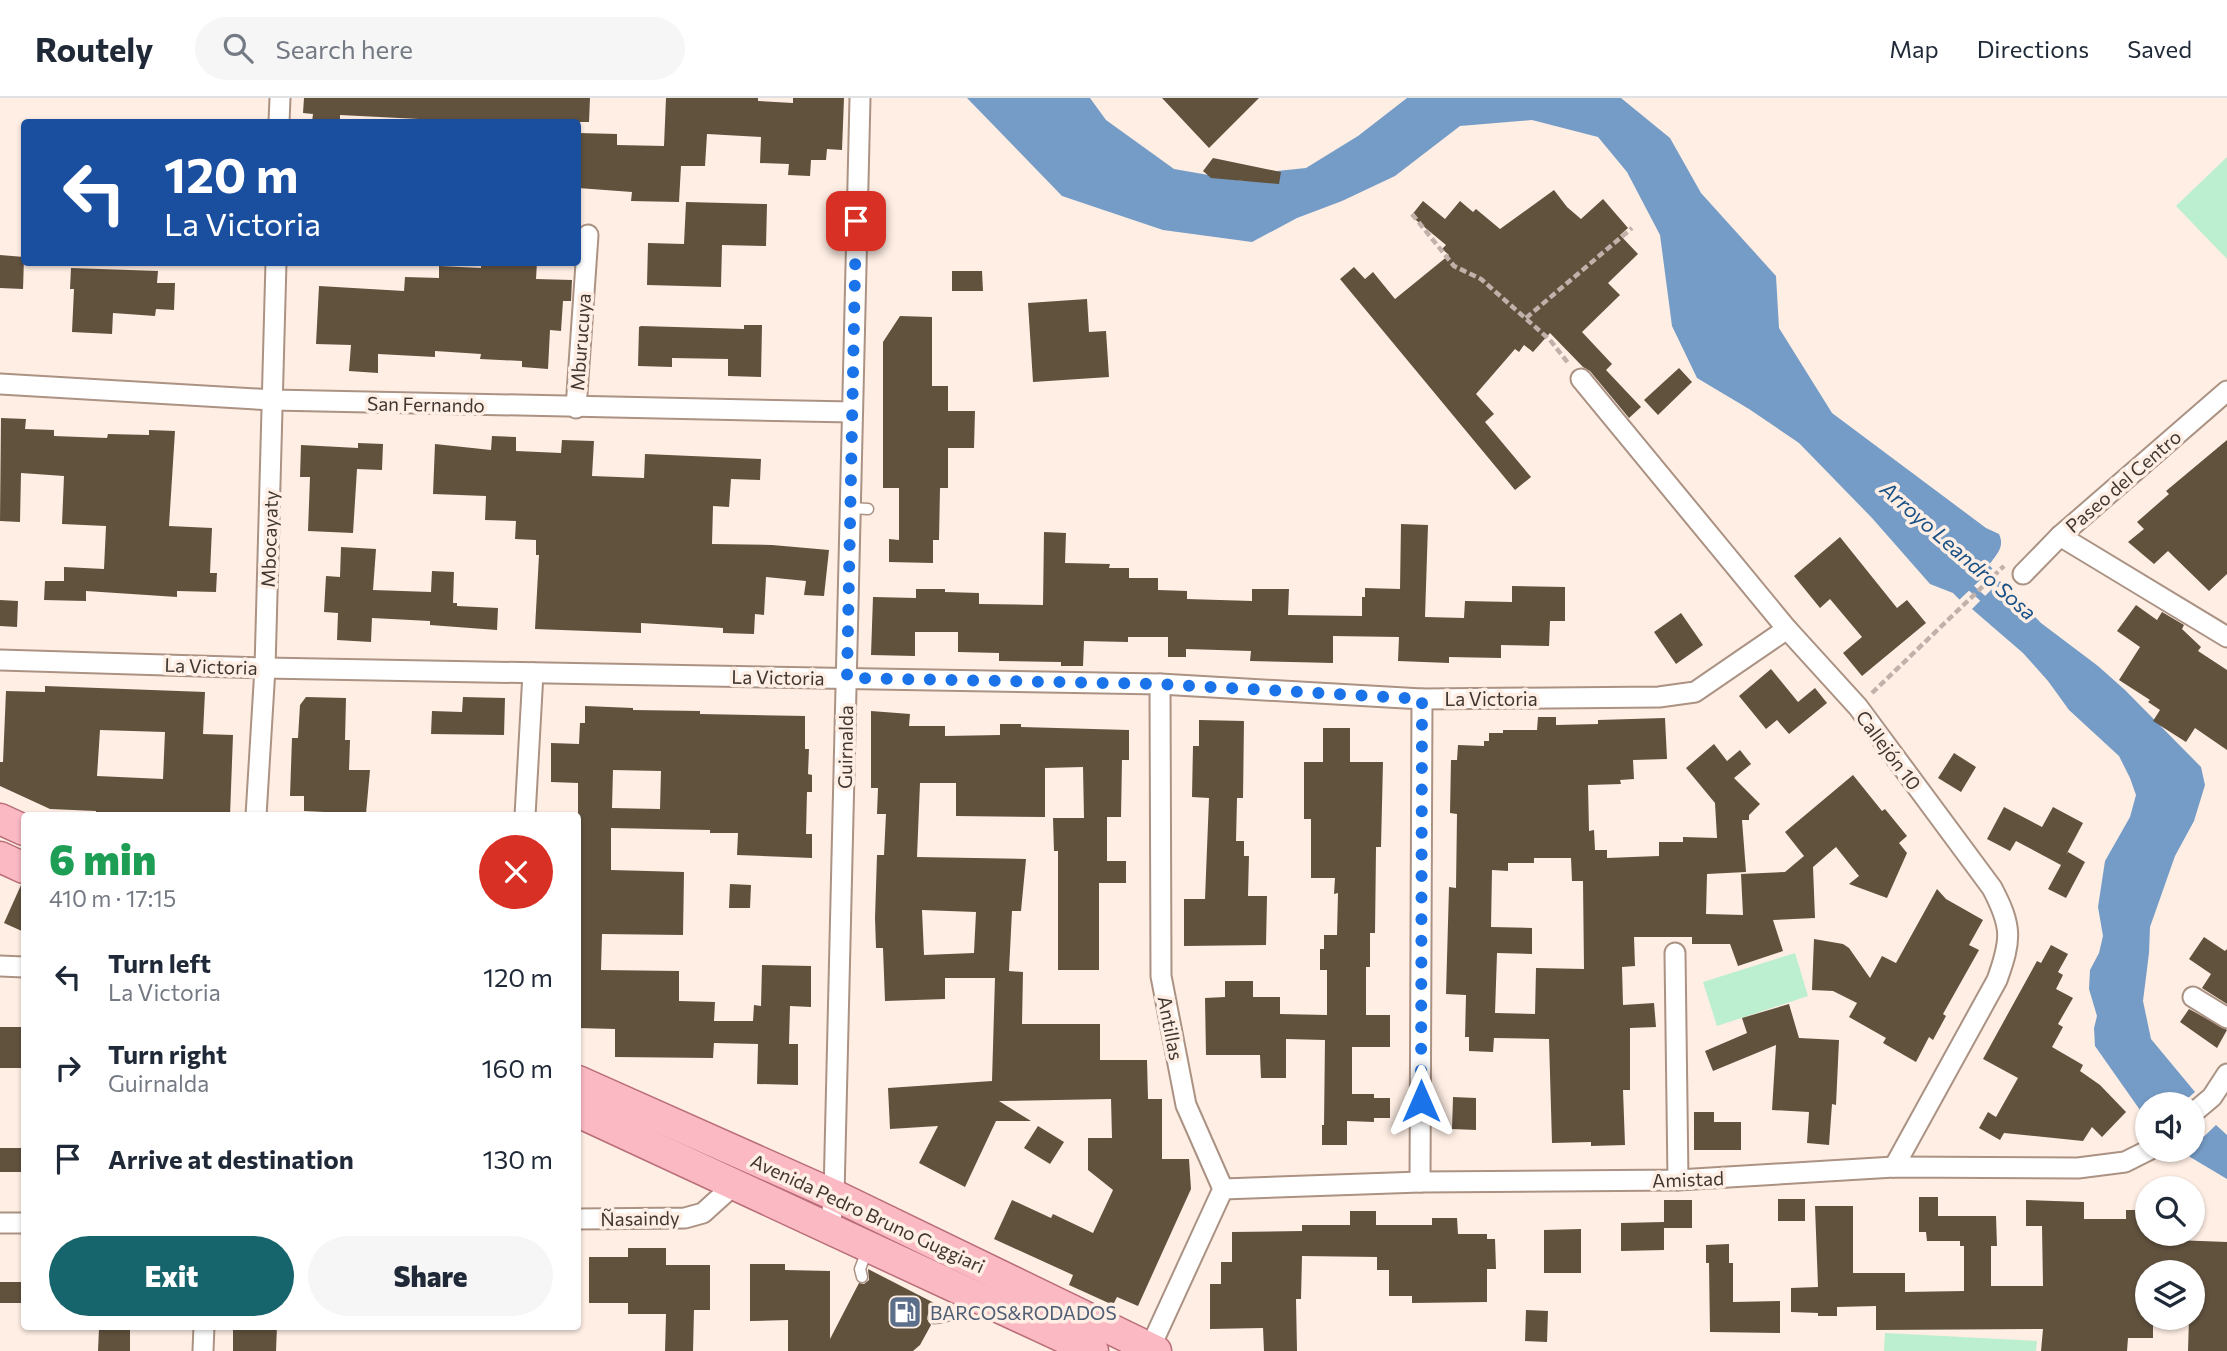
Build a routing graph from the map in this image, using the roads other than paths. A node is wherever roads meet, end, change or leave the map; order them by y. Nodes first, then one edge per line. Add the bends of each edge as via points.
1 (280, 98) edge
2 (860, 98) edge
3 (279, 119) edge
4 (588, 235) dead end
5 (276, 266) edge
6 (1581, 379) road end
7 (0, 384) edge
8 (2227, 391) edge
9 (273, 400) junction
10 (576, 408) junction
11 (852, 412) junction
12 (2060, 536) junction
13 (2023, 574) dead end
14 (1787, 629) junction
15 (2227, 637) edge
16 (0, 660) edge
17 (265, 668) junction
18 (533, 673) junction
19 (847, 678) junction
20 (1160, 684) junction
21 (1422, 699) junction
22 (256, 812) edge
23 (525, 812) edge
24 (0, 819) edge
25 (21, 829) edge
26 (0, 857) edge
27 (21, 867) edge
28 (1675, 953) dead end
29 (0, 966) edge
30 (21, 967) edge
31 (2193, 997) dead end
32 (2227, 1018) edge
33 (2227, 1074) edge
34 (581, 1082) edge
35 (2205, 1102) edge
36 (581, 1113) edge
37 (2135, 1157) edge
38 (1894, 1167) junction
39 (1678, 1180) junction
40 (1420, 1182) junction
41 (734, 1185) junction
42 (1223, 1189) junction
43 (834, 1195) junction
44 (581, 1219) edge
45 (0, 1223) edge
46 (21, 1223) edge
47 (830, 1228) junction
48 (868, 1248) junction
49 (862, 1278) dead end
50 (968, 1294) junction
51 (934, 1318) dead end
52 (204, 1330) edge
53 (1153, 1350) edge
54 (203, 1351) edge
55 (1093, 1351) edge

1 - 3 street
2 - 11 street, Guirnalda
4 - 10 street, Mburucuya
5 - 9 street, Mbocayaty
6 - 14 street, Callejón 10
7 - 9 street, San Fernando
8 - 12 street, Paseo del Centro
9 - 10 street, San Fernando
9 - 17 street, Mbocayaty
10 - 11 street, San Fernando
11 - 19 street, Guirnalda via 859,508
12 - 13 street, Paseo del Centro
12 - 15 street
14 - 21 street, La Victoria via 1695,692 1659,697
14 - 38 street, Callejón 10 via 1857,707 1992,888 2006,916 2008,948 1997,980
16 - 17 street, La Victoria
17 - 18 street, La Victoria
17 - 22 street, Mbocayaty
18 - 19 street, La Victoria
18 - 23 street
19 - 20 street, La Victoria
19 - 43 street, Guirnalda
20 - 21 street, La Victoria
20 - 42 street, Antillas via 1161,976 1186,1105
21 - 40 street
24 - 25 main road
26 - 27 main road
28 - 39 street
29 - 30 street
31 - 32 street
33 - 35 street
34 - 43 main road, Avenida Pedro Bruno Guggiari
36 - 41 main road, Avenida Pedro Bruno Guggiari
37 - 38 street, Amistad via 2078,1168
38 - 39 street, Amistad
39 - 40 street, Amistad
40 - 42 street, Amistad
41 - 44 street, Ñasaindy via 703,1213 685,1218
41 - 47 main road, Avenida Pedro Bruno Guggiari
42 - 53 street
43 - 47 street, Guirnalda
43 - 53 main road, Avenida Pedro Bruno Guggiari
45 - 46 street
47 - 48 main road, Avenida Pedro Bruno Guggiari
48 - 49 lane via 860,1269
48 - 50 main road, Avenida Pedro Bruno Guggiari
50 - 51 lane via 962,1308 948,1317
50 - 55 main road, Avenida Pedro Bruno Guggiari
52 - 54 street

